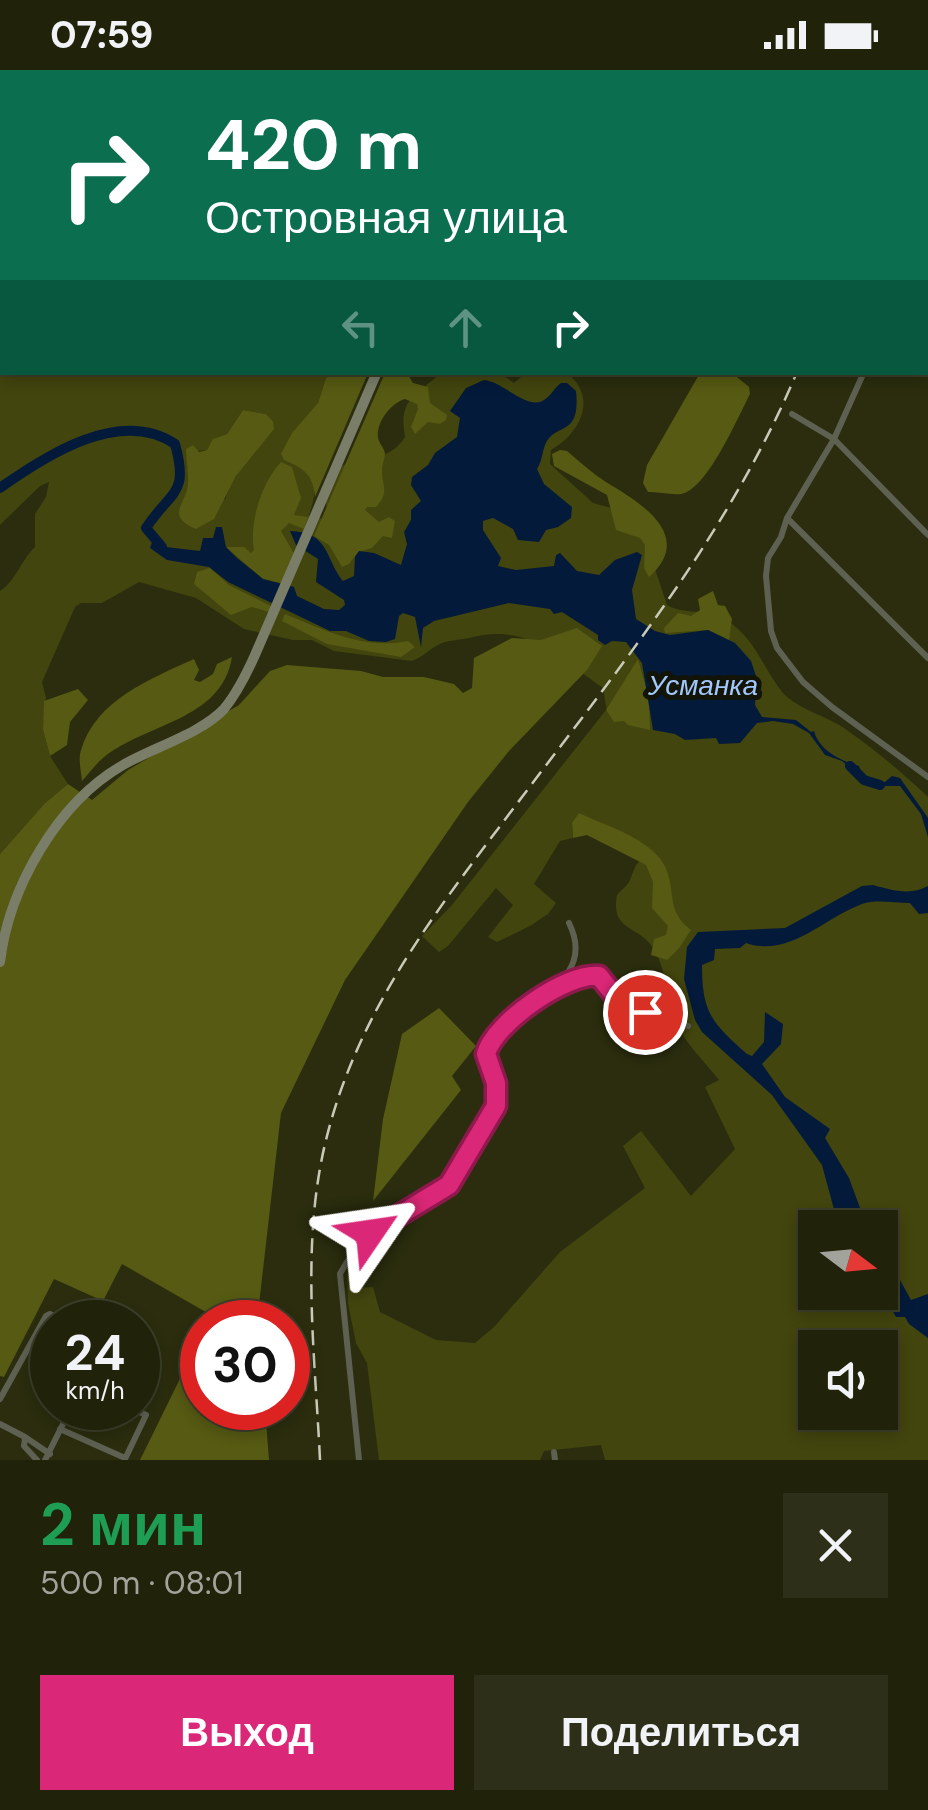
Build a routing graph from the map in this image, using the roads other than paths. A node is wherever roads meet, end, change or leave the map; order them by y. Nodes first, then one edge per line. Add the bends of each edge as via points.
1 (376, 375) edge
2 (863, 375) edge
3 (792, 414) dead end
4 (834, 439) junction
5 (787, 518) junction
6 (928, 535) edge
7 (928, 658) edge
8 (928, 777) edge
9 (568, 923) dead end
10 (0, 962) edge
11 (553, 992) junction
12 (688, 1026) dead end
13 (30, 1345) edge
14 (0, 1399) edge
15 (0, 1424) edge
16 (60, 1430) edge
17 (62, 1430) edge
18 (139, 1430) edge
19 (25, 1437) junction
20 (48, 1457) edge
21 (125, 1459) edge
22 (37, 1460) edge
23 (359, 1460) edge

1 - 10 street via 248,670 222,710 119,767 64,818 20,884
2 - 4 street
3 - 4 street
4 - 5 street
4 - 6 street
5 - 7 street
5 - 8 street via 766,576 777,648 832,708
9 - 11 street via 574,959
11 - 12 street via 599,976 615,996
11 - 23 street via 514,1016 488,1045 496,1106 449,1185 379,1226 340,1274
13 - 14 street
15 - 19 street
16 - 20 street
17 - 21 street
18 - 21 street
19 - 20 street
19 - 22 street via 24,1446

